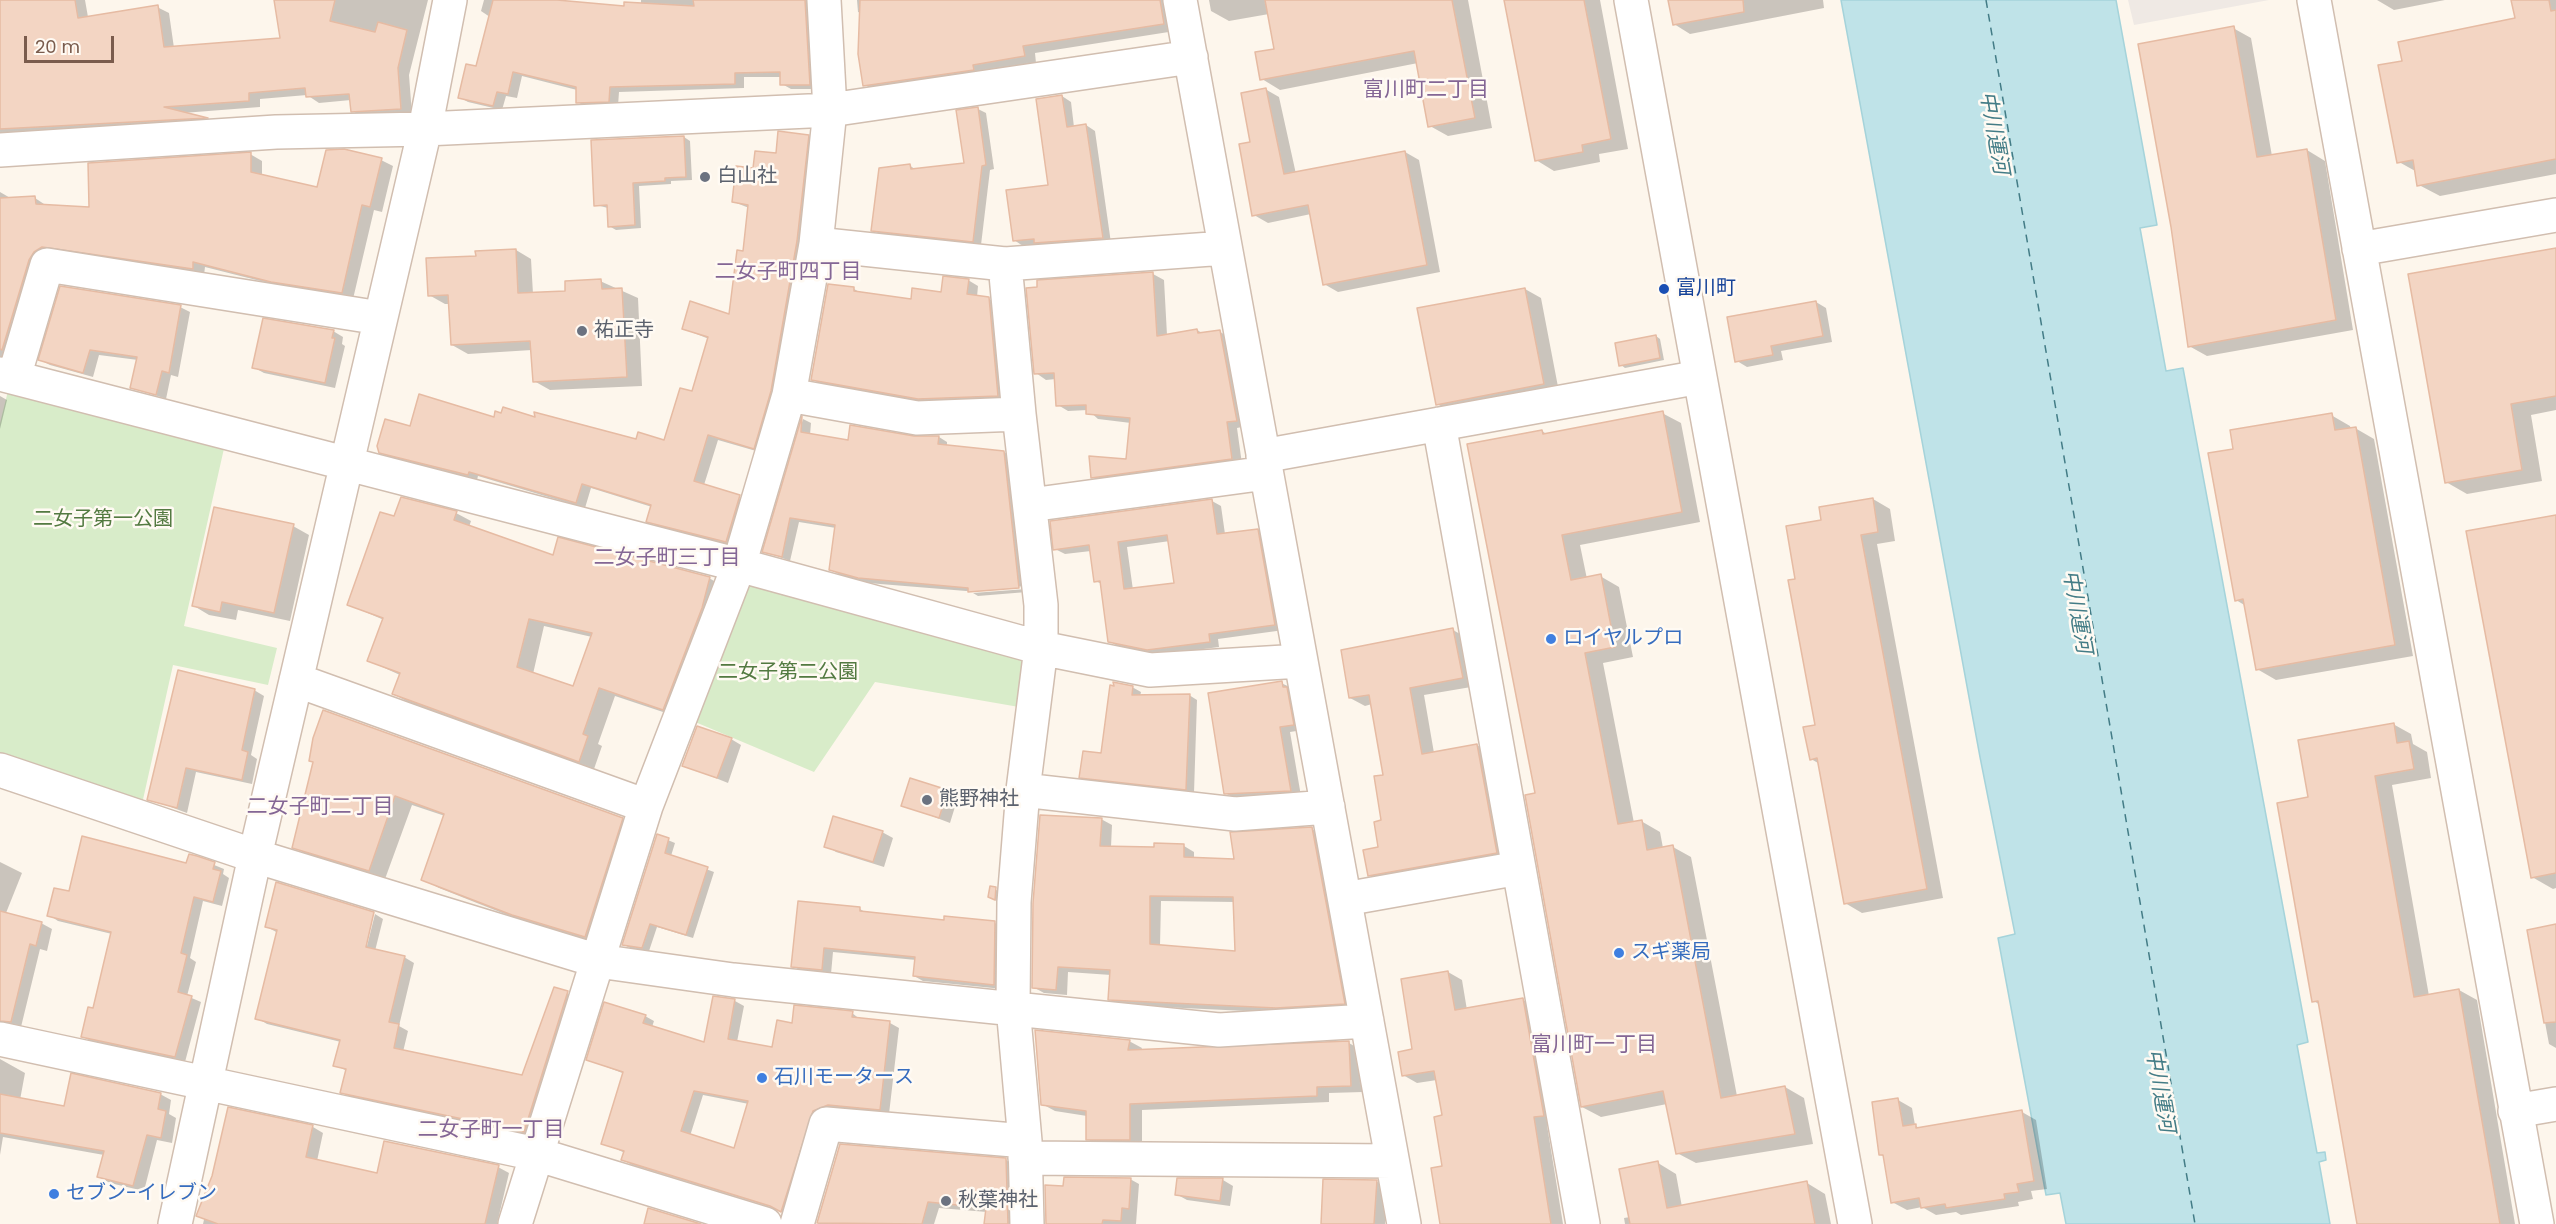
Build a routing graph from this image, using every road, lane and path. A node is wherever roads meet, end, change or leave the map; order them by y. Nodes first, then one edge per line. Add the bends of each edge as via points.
1 (450, 0) edge
2 (824, 0) edge
3 (1180, 0) edge
4 (1631, 0) edge
5 (2314, 0) edge
6 (1191, 57) junction
7 (830, 110) junction
8 (425, 129) junction
9 (0, 150) edge
10 (2556, 215) edge
11 (816, 244) junction
12 (1225, 248) junction
13 (2359, 249) junction
14 (1005, 264) junction
15 (380, 318) junction
16 (7, 375) edge
17 (1700, 377) junction
18 (789, 395) junction
19 (1019, 414) junction
20 (1439, 424) junction
21 (346, 462) junction
22 (1265, 464) junction
23 (1030, 505) junction
24 (739, 565) junction
25 (1041, 648) junction
26 (1301, 662) junction
27 (296, 680) junction
28 (0, 770) edge
29 (1023, 790) junction
30 (646, 806) junction
31 (1328, 807) junction
32 (255, 856) junction
33 (1519, 868) junction
34 (1345, 899) junction
35 (598, 961) junction
36 (1013, 1007) junction
37 (1367, 1021) junction
38 (0, 1039) edge
39 (206, 1083) junction
40 (2556, 1104) edge
41 (2515, 1111) junction
42 (1025, 1150) junction
43 (536, 1155) junction
44 (1392, 1161) junction
45 (175, 1224) edge
46 (515, 1224) edge
47 (765, 1224) edge
48 (797, 1224) edge
49 (1027, 1224) edge
50 (1404, 1224) edge
51 (1583, 1224) edge
52 (1855, 1224) edge
53 (2537, 1224) edge

1 - 8 street
2 - 7 street
3 - 6 street
4 - 17 street
5 - 13 street
6 - 7 street
6 - 12 street
7 - 8 street
7 - 11 street
8 - 9 street via 276,132
8 - 15 street
10 - 13 street
11 - 14 street
11 - 18 street
12 - 14 street
12 - 22 street
13 - 41 street
14 - 19 street
15 - 16 street via 47,265
15 - 21 street
16 - 21 street
17 - 20 street
17 - 52 street
18 - 19 street via 917,418
18 - 24 street
19 - 23 street
20 - 22 street
20 - 33 street
21 - 24 street
21 - 27 street
22 - 23 street
22 - 26 street
23 - 25 street via 1041,605
24 - 25 street
24 - 30 street
25 - 26 street via 1150,670
25 - 29 street
26 - 31 street
27 - 30 street
27 - 32 street
28 - 32 street
29 - 31 street via 1235,814
29 - 36 street via 1014,902
30 - 35 street
31 - 34 street
32 - 35 street
32 - 39 street
33 - 34 street
33 - 51 street
34 - 37 street
35 - 36 street via 733,980
35 - 43 street
36 - 37 street via 1219,1030
36 - 42 street
37 - 44 street
38 - 39 street
39 - 43 street
39 - 45 street
40 - 41 street
41 - 53 street
42 - 44 street
42 - 48 street via 826,1124
42 - 49 street
43 - 46 street
43 - 47 street
44 - 50 street

